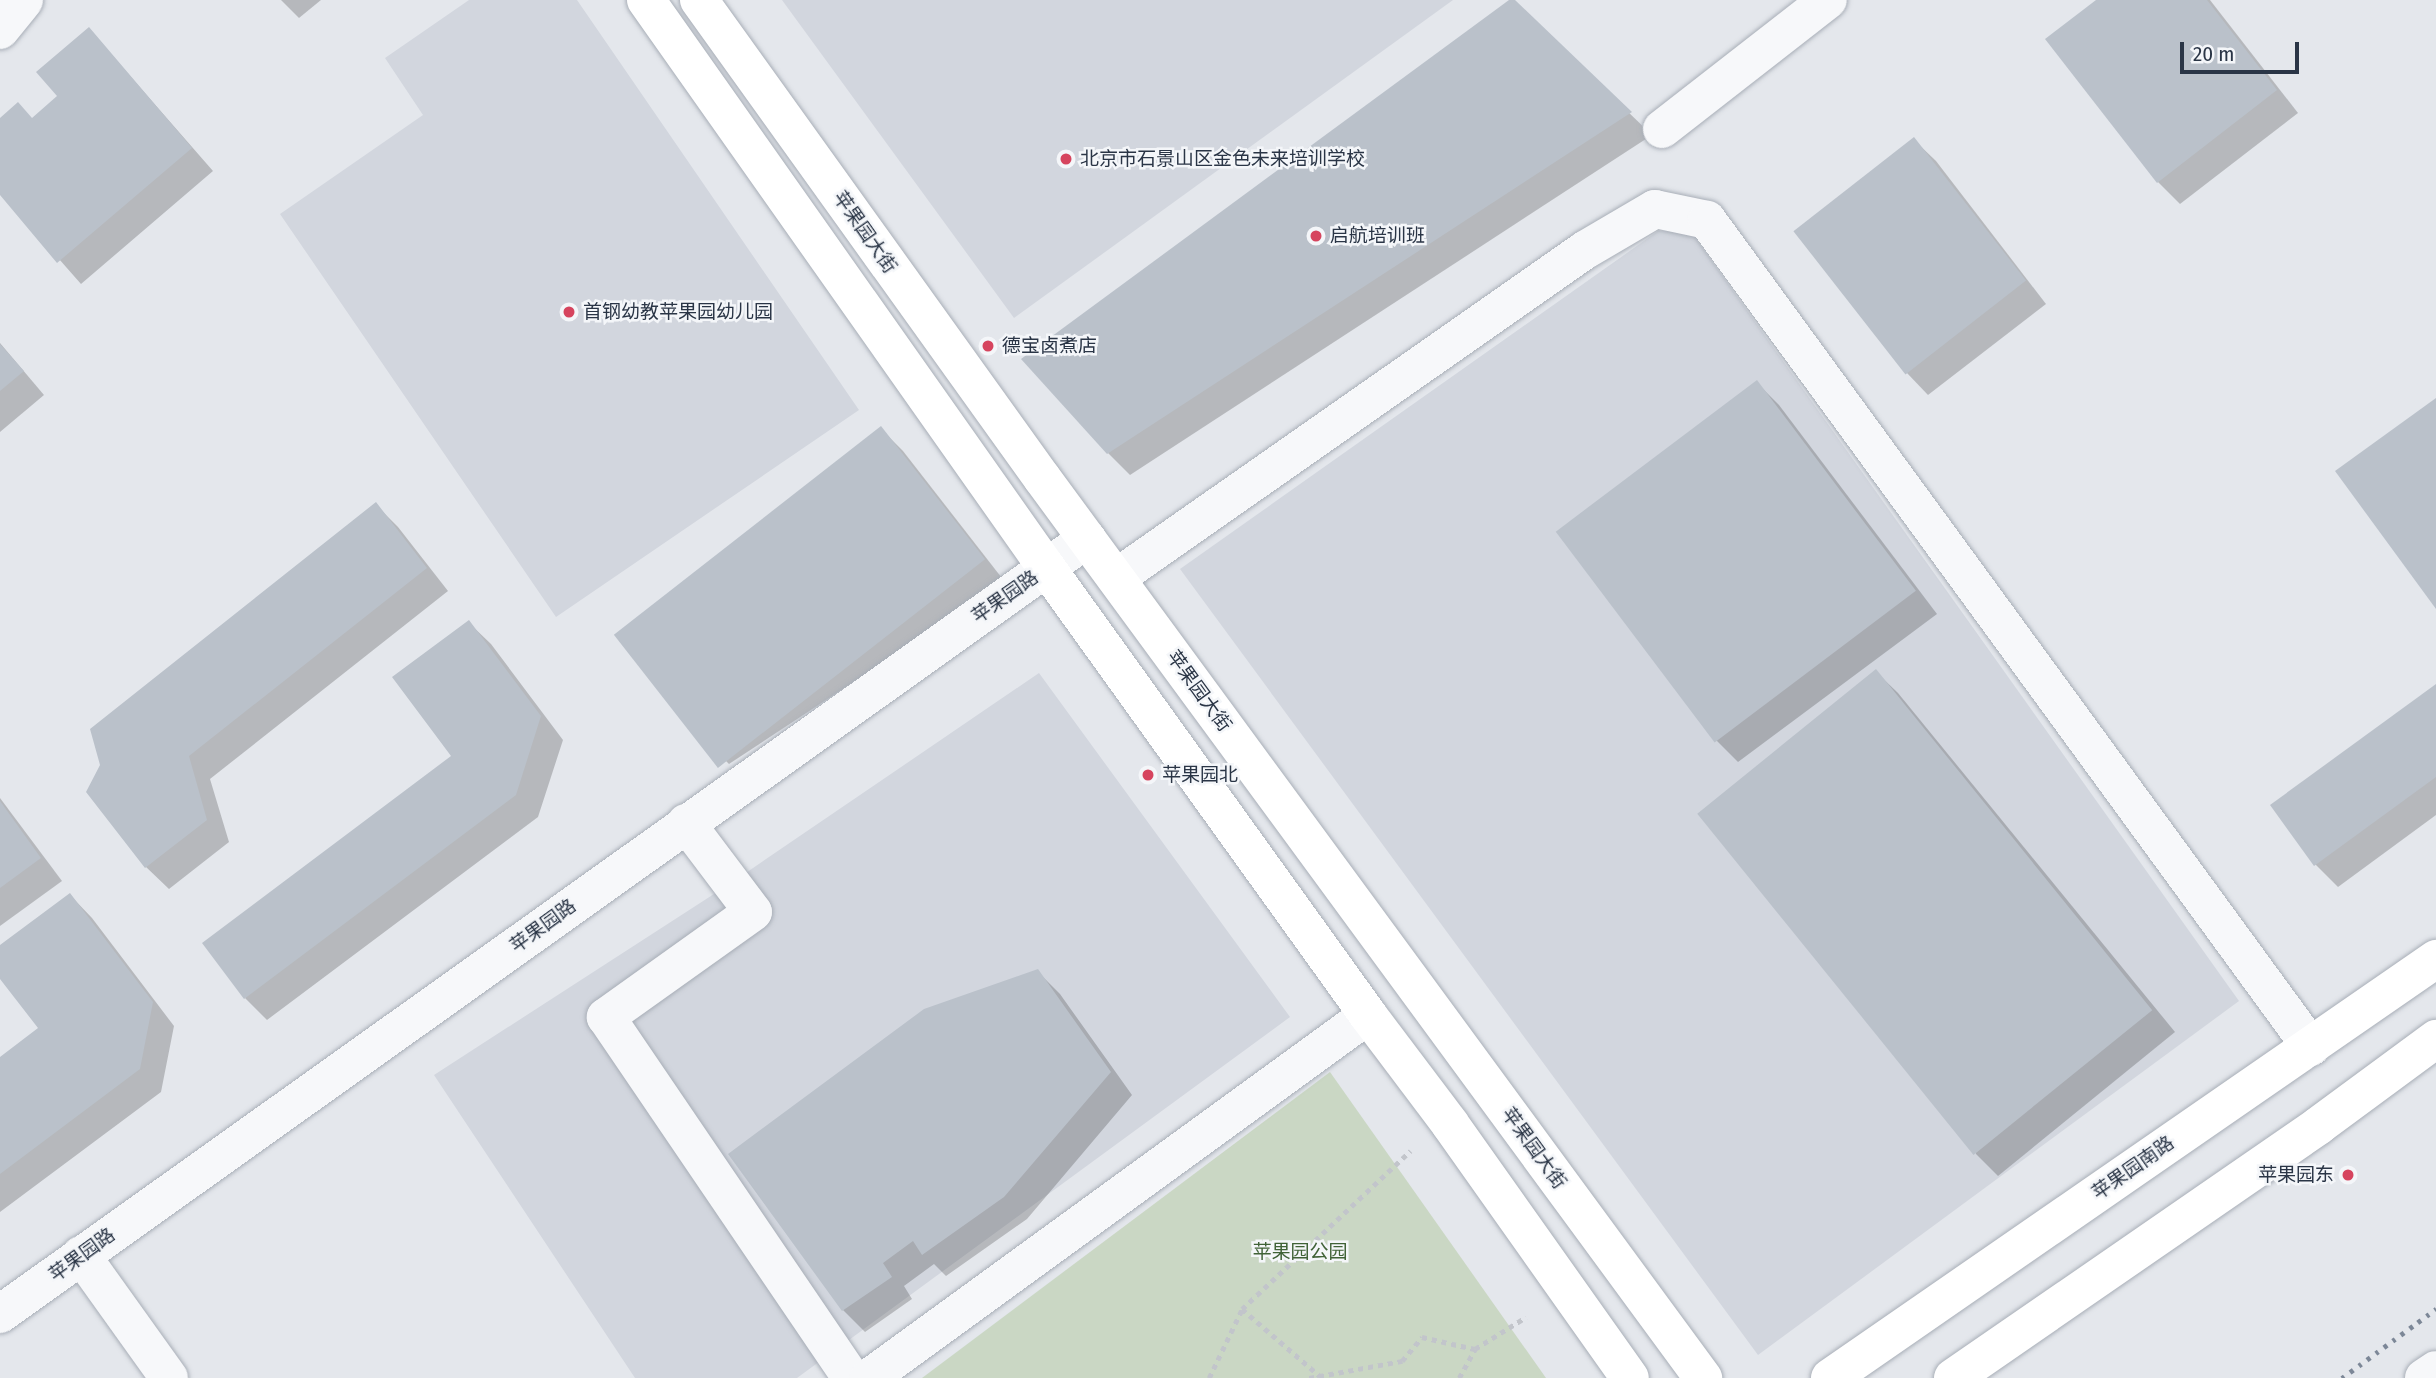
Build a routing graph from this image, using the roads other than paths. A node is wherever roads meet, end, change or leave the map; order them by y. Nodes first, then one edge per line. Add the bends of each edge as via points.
1 (24, 0) edge
2 (646, 0) edge
3 (699, 0) edge
4 (1828, 0) edge
5 (0, 30) edge
6 (1662, 129) dead end
7 (1087, 539) junction
8 (1046, 567) junction
9 (1116, 578) junction
10 (686, 823) junction
11 (2436, 959) edge
12 (1368, 1015) junction
13 (2436, 1039) edge
14 (2311, 1046) junction
15 (81, 1255) junction
16 (0, 1314) edge
17 (2436, 1370) edge
18 (169, 1378) edge
19 (850, 1378) edge
20 (869, 1378) edge
21 (1630, 1378) edge
22 (1703, 1378) edge
23 (1830, 1378) edge
24 (1953, 1378) edge
25 (2424, 1378) edge

1 - 5 street
2 - 8 main road
3 - 7 main road, 苹果园大街
4 - 6 street
7 - 8 street, 苹果园路
7 - 9 main road, 苹果园大街
8 - 10 street, 苹果园路
8 - 12 main road
9 - 14 street via 1585,250 1655,209 1707,220
9 - 22 main road, 苹果园大街
10 - 15 street, 苹果园路
10 - 19 street via 753,912 606,1017
11 - 14 main road, 苹果园南路
12 - 20 street
12 - 21 main road
13 - 24 main road
14 - 23 main road, 苹果园南路
15 - 16 street, 苹果园路
15 - 18 street
17 - 25 street

